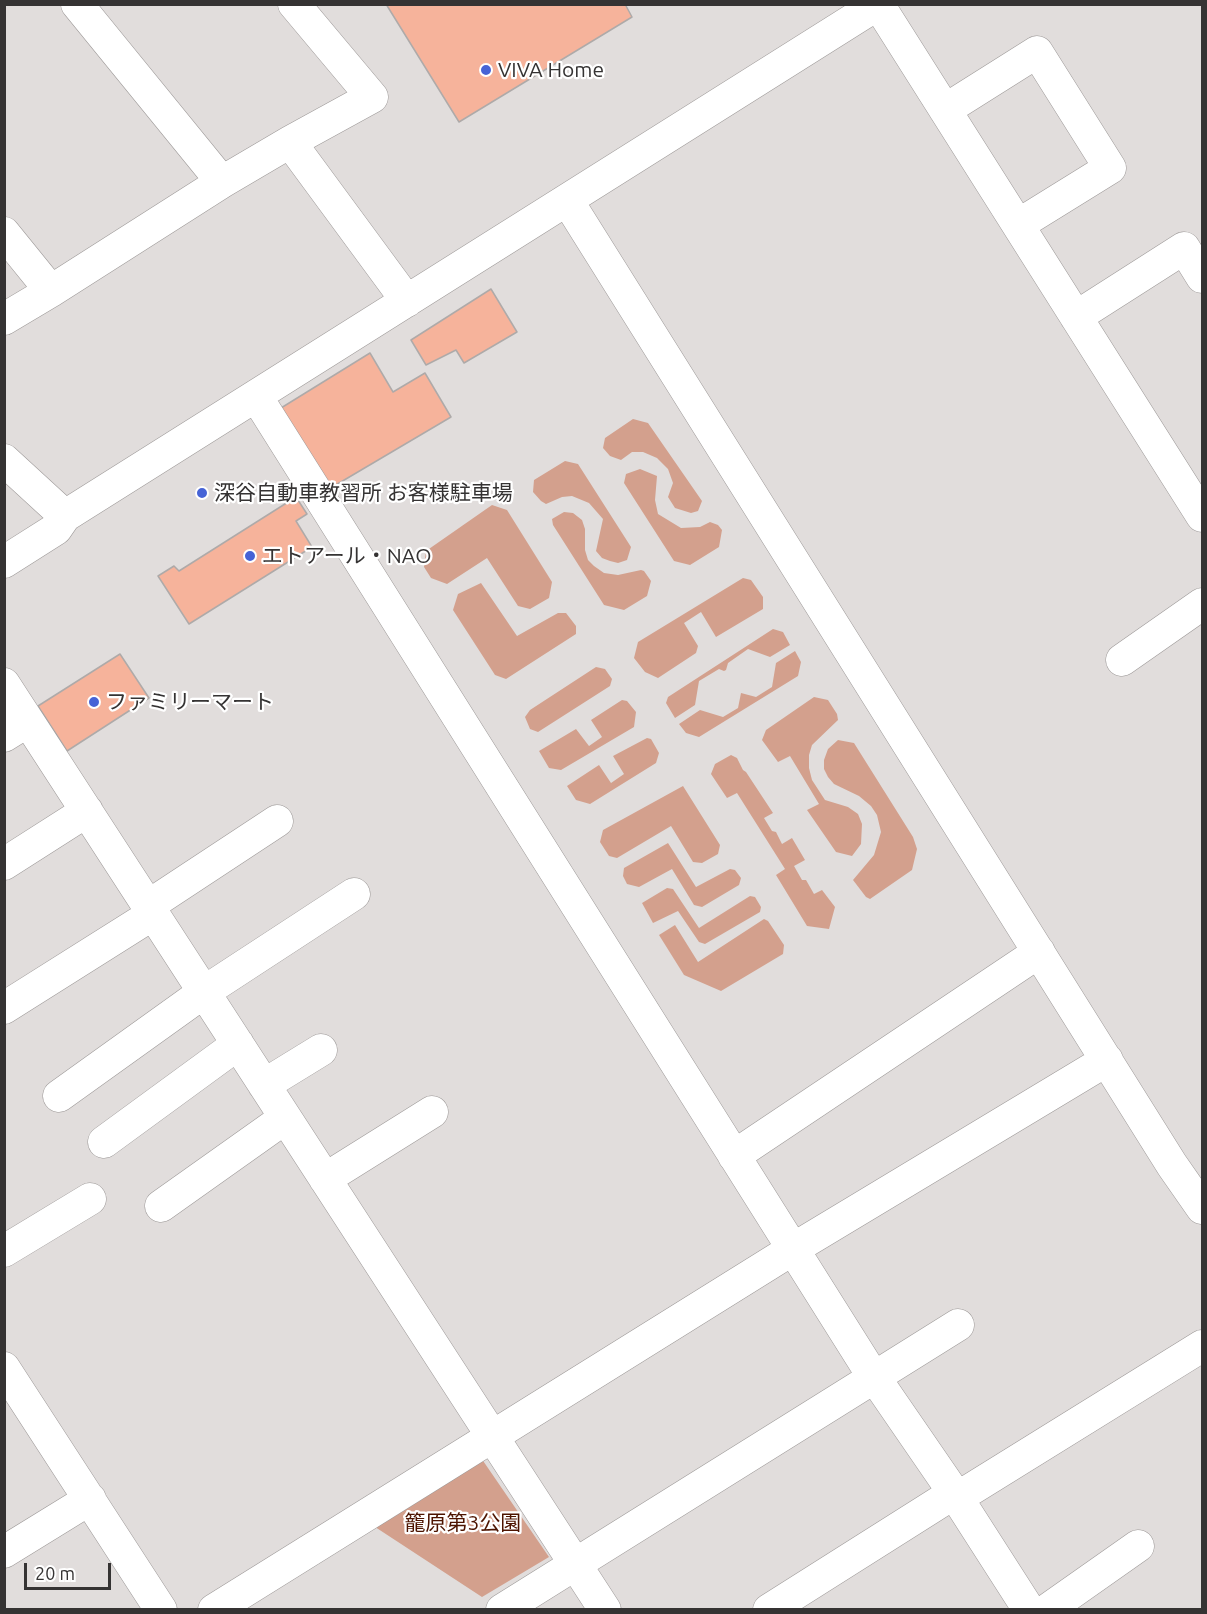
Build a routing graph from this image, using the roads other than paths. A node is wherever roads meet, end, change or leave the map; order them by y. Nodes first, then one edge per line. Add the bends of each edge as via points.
1 (77, 4) edge
2 (294, 4) edge
3 (878, 4) edge
4 (945, 110) junction
5 (290, 142) junction
6 (222, 182) junction
7 (567, 200) junction
8 (1018, 225) junction
9 (4, 233) edge
10 (1203, 277) edge
11 (51, 291) junction
12 (407, 301) junction
13 (1076, 317) junction
14 (4, 319) edge
15 (256, 396) junction
16 (4, 460) edge
17 (1198, 500) edge
18 (65, 516) junction
19 (4, 562) edge
20 (1203, 604) edge
21 (1122, 660) dead end
22 (4, 684) edge
23 (16, 728) edge
24 (87, 811) junction
25 (277, 821) dead end
26 (4, 864) edge
27 (354, 894) dead end
28 (151, 910) junction
29 (1039, 952) junction
30 (204, 992) junction
31 (4, 1008) edge
32 (238, 1044) junction
33 (321, 1050) dead end
34 (1107, 1060) junction
35 (264, 1085) junction
36 (59, 1096) dead end
37 (432, 1112) dead end
38 (285, 1118) junction
39 (104, 1142) dead end
40 (734, 1156) junction
41 (325, 1179) junction
42 (90, 1199) dead end
43 (161, 1206) dead end
44 (1203, 1208) edge
45 (793, 1249) junction
46 (4, 1251) edge
47 (958, 1325) dead end
48 (1203, 1346) edge
49 (4, 1368) edge
50 (875, 1377) junction
51 (491, 1435) junction
52 (956, 1496) junction
53 (90, 1499) junction
54 (1138, 1546) dead end
55 (4, 1552) edge
56 (576, 1564) junction
57 (161, 1610) edge
58 (214, 1610) edge
59 (502, 1610) edge
60 (605, 1610) edge
61 (769, 1610) edge
62 (1029, 1610) edge
63 (1047, 1610) edge

1 - 6 street
2 - 5 street via 372,98
3 - 4 street
3 - 7 street
4 - 8 street
4 - 8 street via 1037,52 1110,168
5 - 6 street
5 - 12 street
6 - 11 street
7 - 12 street
7 - 29 street
8 - 13 street
9 - 11 street
10 - 13 street via 1184,248
11 - 14 street
12 - 15 street
13 - 17 street
15 - 18 street
15 - 40 street
16 - 18 street
18 - 19 street via 56,529
20 - 21 street
22 - 23 street
23 - 24 street
24 - 26 street
24 - 28 street
25 - 28 street
27 - 30 street
28 - 30 street
28 - 31 street
29 - 34 street
29 - 40 street
30 - 32 street
30 - 36 street
32 - 35 street
32 - 39 street
33 - 35 street
34 - 44 street
34 - 45 street
35 - 38 street
37 - 41 street
38 - 41 street
38 - 43 street
40 - 45 street
41 - 51 street
42 - 46 street
45 - 50 street
45 - 51 street
47 - 50 street
48 - 52 street
49 - 53 street
50 - 52 street
50 - 56 street
51 - 56 street
51 - 58 street
52 - 61 street
52 - 62 street
53 - 55 street
53 - 57 street
54 - 63 street
56 - 59 street
56 - 60 street

